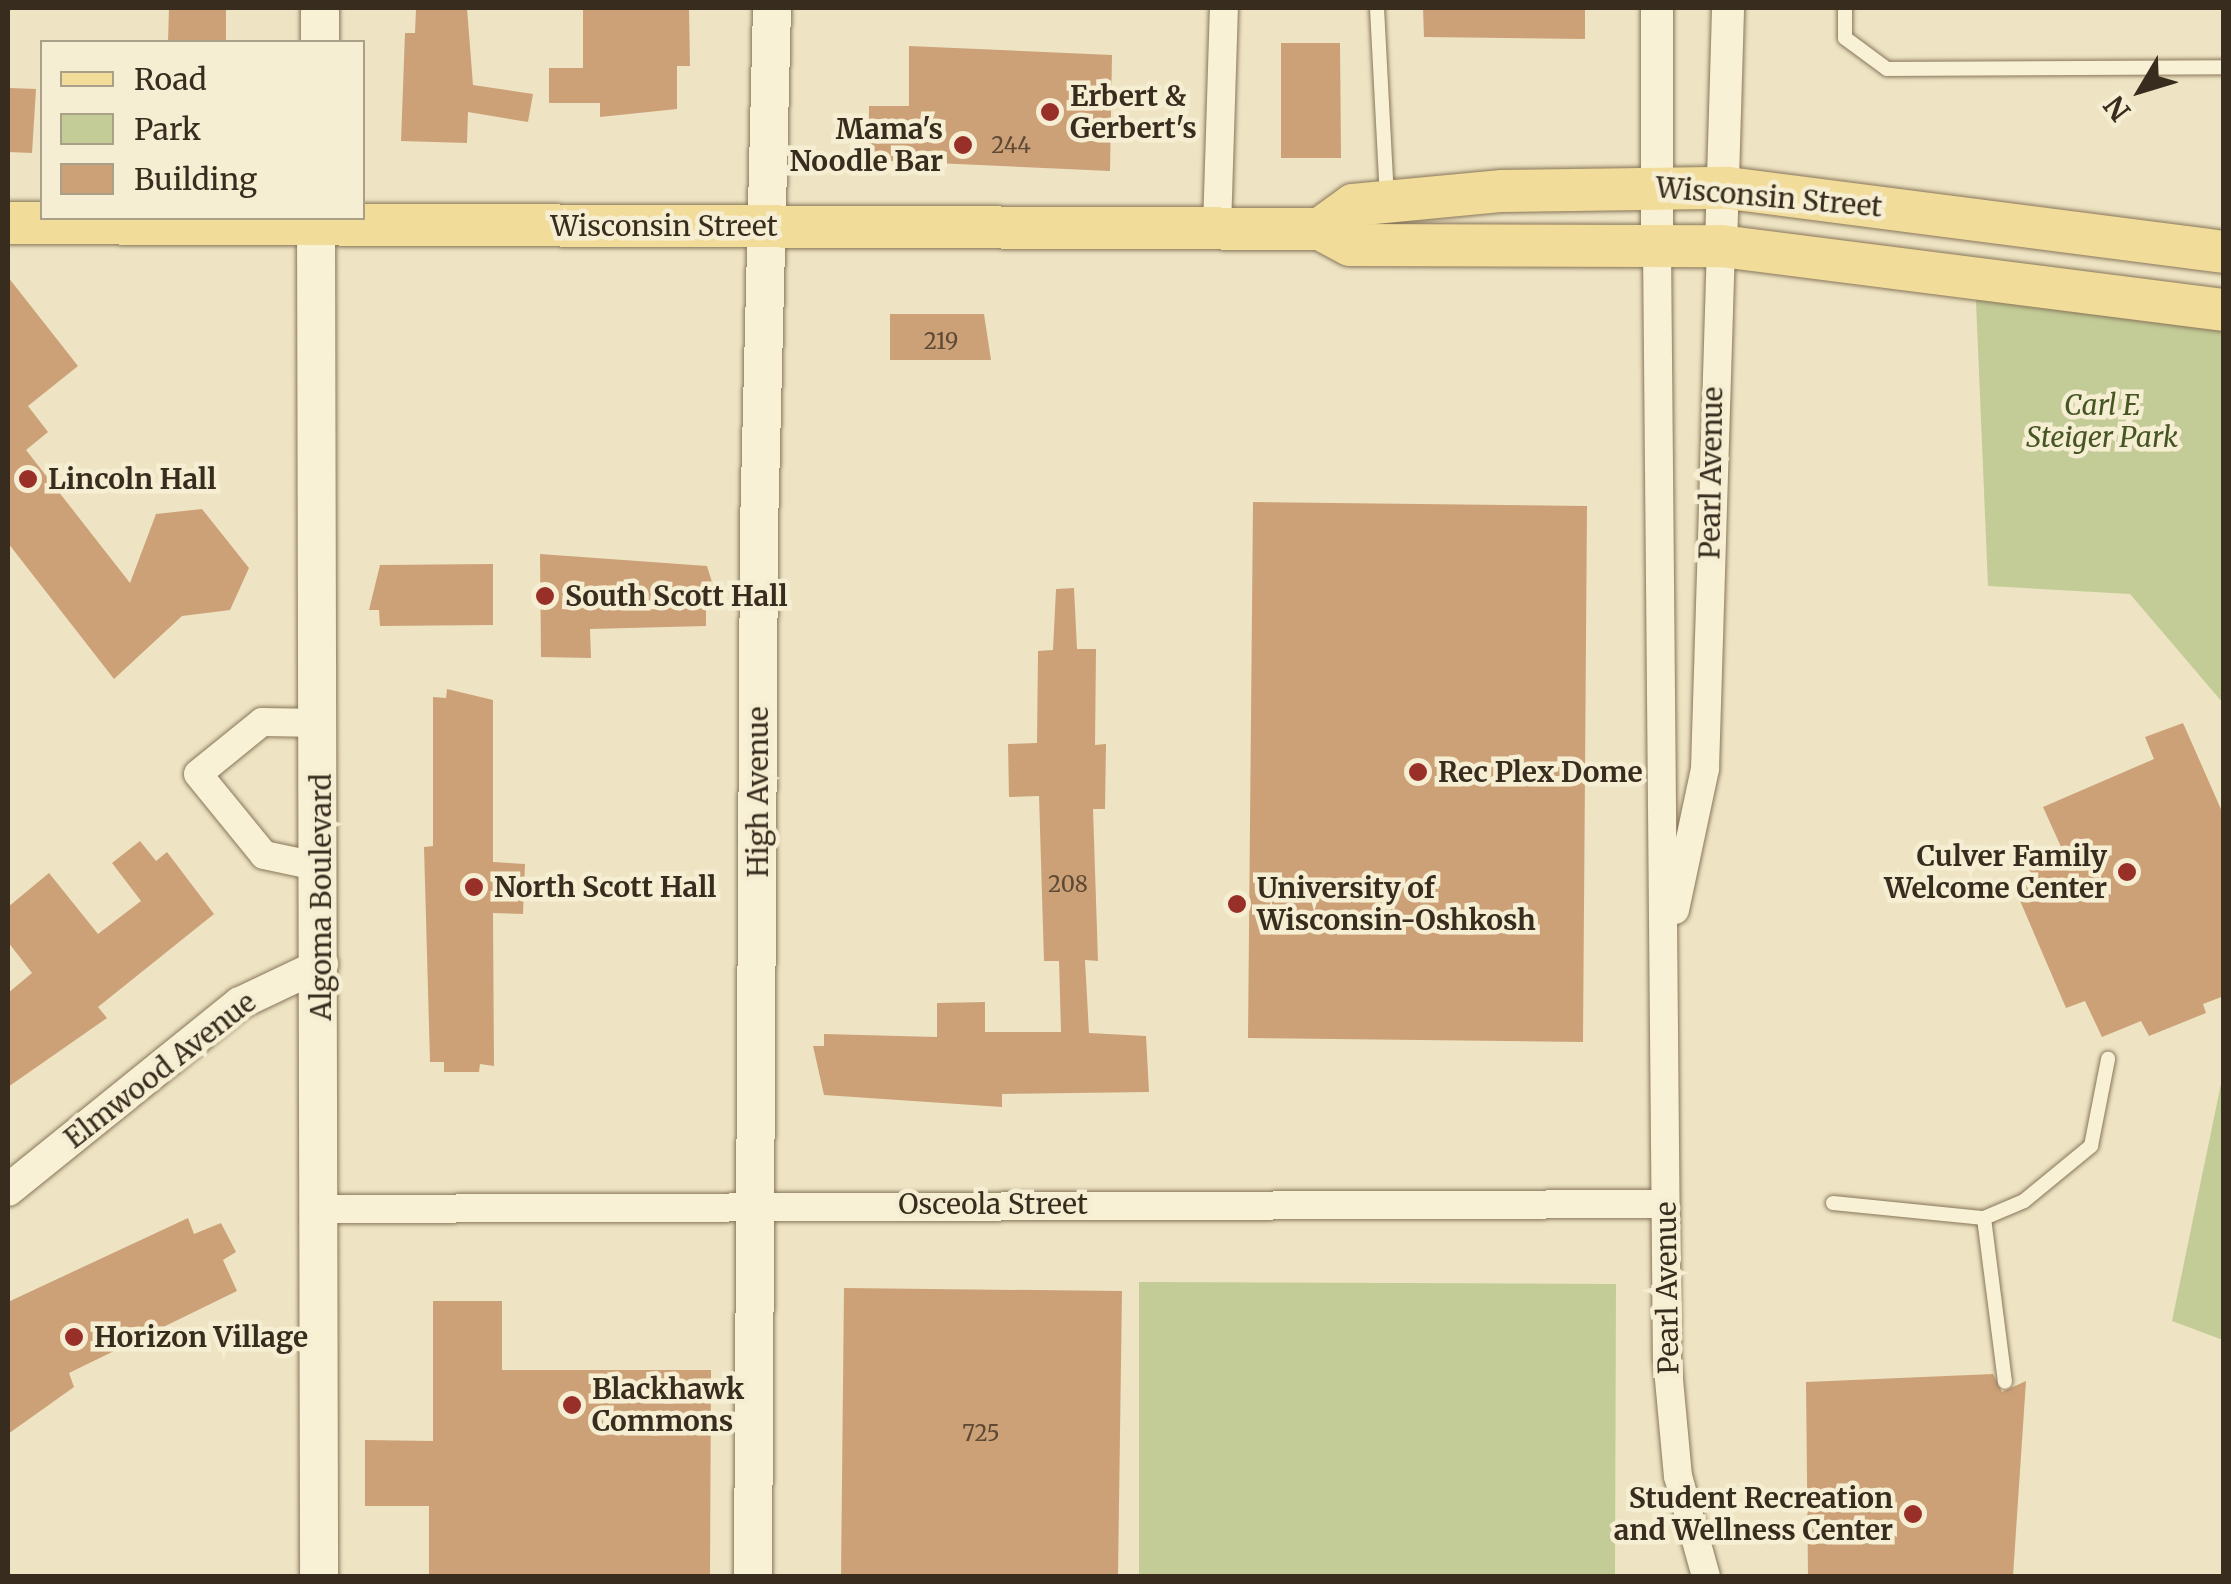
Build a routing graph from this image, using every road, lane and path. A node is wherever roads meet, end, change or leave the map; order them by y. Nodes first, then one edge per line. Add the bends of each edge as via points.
1 (320, 8) edge
2 (772, 8) edge
3 (1224, 8) edge
4 (1377, 8) edge
5 (1658, 8) edge
6 (1728, 8) edge
7 (1845, 8) edge
8 (320, 40) edge
9 (2224, 67) edge
10 (1658, 186) junction
11 (1728, 188) junction
12 (1387, 202) junction
13 (316, 221) edge
14 (8, 223) edge
15 (772, 226) junction
16 (1217, 228) junction
17 (1320, 229) junction
18 (1656, 245) junction
19 (1721, 246) junction
20 (2224, 252) edge
21 (2224, 310) edge
22 (320, 723) junction
23 (321, 867) junction
24 (1669, 936) junction
25 (322, 964) junction
26 (2108, 1060) dead end
27 (8, 1190) edge
28 (1665, 1204) junction
29 (1833, 1204) dead end
30 (756, 1205) junction
31 (320, 1209) junction
32 (1984, 1218) junction
33 (2005, 1382) dead end
34 (318, 1576) edge
35 (753, 1576) edge
36 (1706, 1576) edge

1 - 8 main road
2 - 15 main road, High Avenue
3 - 16 street
4 - 12 lane
5 - 10 street, Pearl Avenue
6 - 11 street, Pearl Avenue
7 - 9 lane via 1846,38 1887,69
10 - 11 main road, Wisconsin Street
10 - 12 main road, Wisconsin Street
10 - 18 street, Pearl Avenue
11 - 19 street, Pearl Avenue
11 - 20 main road, Wisconsin Street
12 - 17 main road, Wisconsin Street via 1353,205
13 - 14 main road, Wisconsin Street
13 - 15 main road, Wisconsin Street
13 - 22 main road, Algoma Boulevard
15 - 16 main road, Wisconsin Street
15 - 30 main road, High Avenue via 759,528
16 - 17 main road, Wisconsin Street
17 - 18 main road, Wisconsin Street via 1350,245
18 - 19 main road, Wisconsin Street
18 - 24 street, Pearl Avenue
19 - 21 main road, Wisconsin Street
19 - 24 street, Pearl Avenue via 1705,768
22 - 23 main road, Algoma Boulevard
22 - 23 street via 262,722 198,774 264,855
23 - 25 main road, Algoma Boulevard
24 - 28 street, Pearl Avenue
25 - 27 street, Elmwood Avenue via 240,1003
25 - 31 main road, Algoma Boulevard
26 - 32 lane via 2090,1146 2064,1174
28 - 30 street, Osceola Street
28 - 36 street, Pearl Avenue via 1670,1418
29 - 32 lane
30 - 31 street, Osceola Street
30 - 35 main road, High Avenue
31 - 34 main road, Algoma Boulevard
32 - 33 lane

